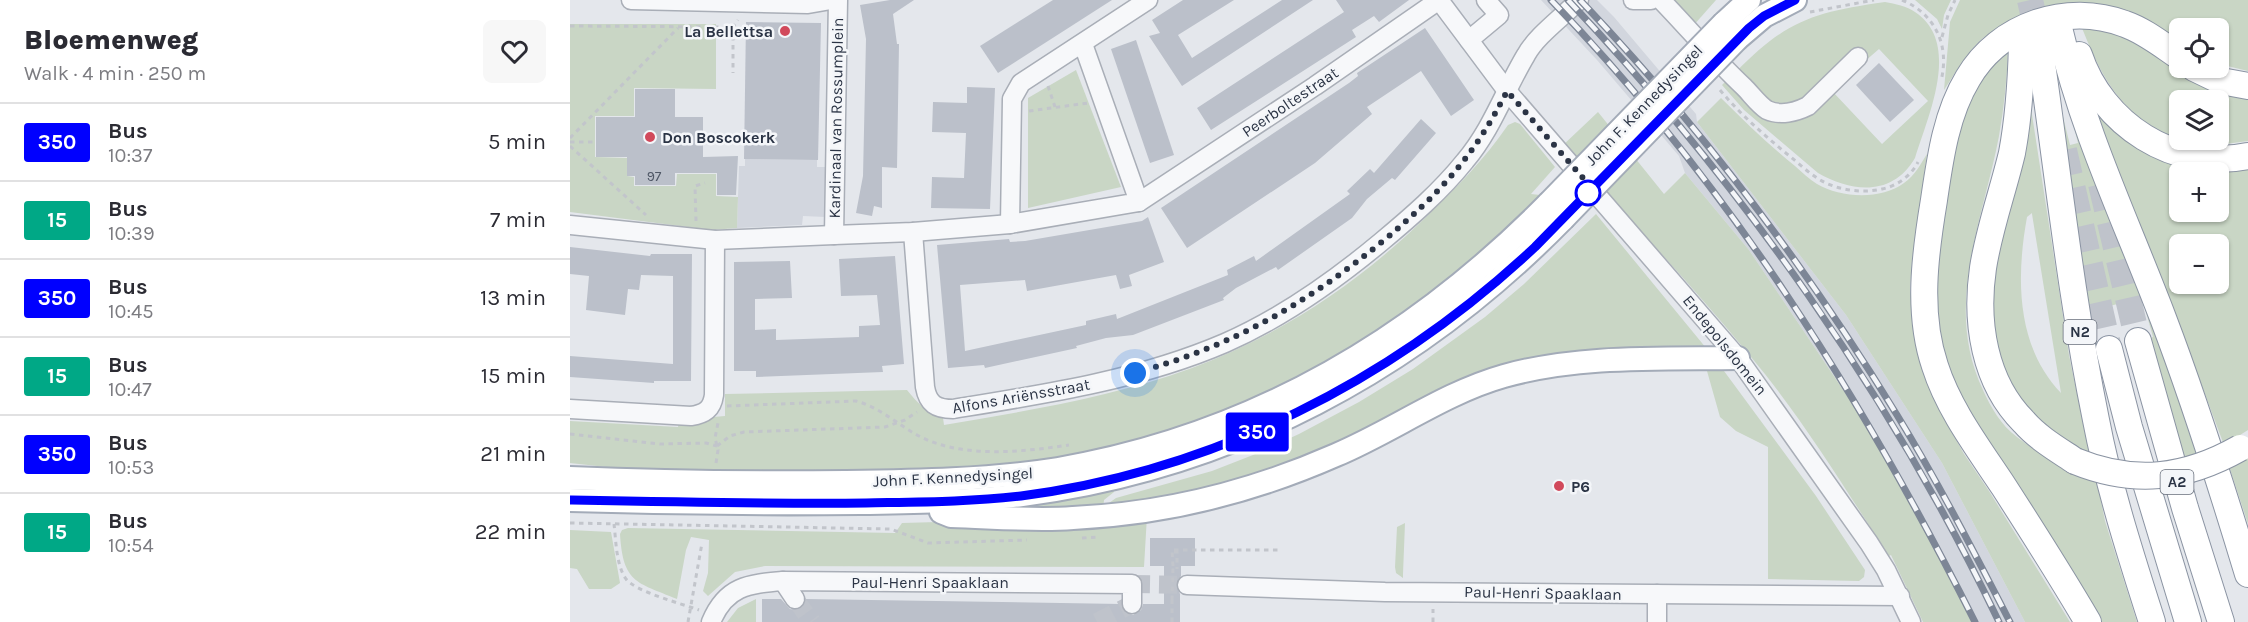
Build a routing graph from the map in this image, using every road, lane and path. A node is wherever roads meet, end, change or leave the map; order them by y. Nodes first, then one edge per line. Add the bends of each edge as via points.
1 (631, 0) edge
2 (831, 0) edge
3 (838, 0) edge
4 (1148, 0) edge
5 (1439, 0) edge
6 (1486, 0) edge
7 (1580, 0) edge
8 (1633, 0) edge
9 (1651, 0) edge
10 (1661, 0) edge
11 (1749, 0) edge
12 (1874, 0) edge
13 (1902, 0) edge
14 (1955, 0) edge
15 (752, 2) junction
16 (1801, 7) edge
17 (570, 26) edge
18 (680, 27) junction
19 (733, 27) junction
20 (1731, 31) junction
21 (2048, 35) junction
22 (1942, 39) junction
23 (1469, 40) junction
24 (1083, 44) junction
25 (2169, 50) edge
26 (1858, 57) dead end
27 (1043, 70) junction
28 (733, 73) dead end
29 (2215, 78) edge
30 (1717, 86) dead end
31 (2248, 86) edge
32 (1940, 87) dead end
33 (1507, 91) junction
34 (1091, 102) dead end
35 (1055, 107) junction
36 (1012, 113) junction
37 (570, 142) edge
38 (593, 142) dead end
39 (2248, 156) edge
40 (1919, 159) dead end
41 (705, 183) dead end
42 (1139, 202) junction
43 (1556, 211) junction
44 (1010, 224) junction
45 (570, 225) edge
46 (913, 232) junction
47 (668, 235) junction
48 (834, 236) junction
49 (696, 238) junction
50 (715, 240) junction
51 (2138, 341) tunnel mouth
52 (2109, 349) tunnel mouth
53 (1738, 358) junction
54 (932, 404) junction
55 (716, 406) junction
56 (570, 409) edge
57 (898, 423) junction
58 (718, 429) dead end
59 (570, 434) edge
60 (1073, 445) dead end
61 (2244, 445) edge
62 (717, 446) junction
63 (716, 466) dead end
64 (570, 478) edge
65 (570, 500) edge
66 (924, 502) junction
67 (570, 523) edge
68 (614, 524) junction
69 (1103, 533) dead end
70 (1073, 539) dead end
71 (1037, 540) dead end
72 (702, 543) dead end
73 (1278, 550) dead end
74 (1172, 552) junction
75 (2248, 574) edge
76 (1182, 577) joint
77 (783, 581) junction
78 (1657, 594) junction
79 (1900, 596) junction
80 (795, 599) tunnel mouth
81 (1132, 604) dead end
82 (690, 607) junction
83 (687, 622) edge
84 (711, 622) edge
85 (1172, 622) edge
86 (1657, 622) edge
87 (1911, 622) edge
88 (2088, 622) edge
89 (2152, 622) edge
90 (2188, 622) edge
91 (2221, 622) edge

1 - 15 street, Kardinaal van Rossumplein
2 - 15 street, Kardinaal van Rossumplein via 817,4
3 - 48 street, Kardinaal van Rossumplein
4 - 24 street
5 - 23 street, Endepolsdomein
5 - 42 street, Peerboltestraat
6 - 23 street via 1499,15
7 - 33 street, Alfons Ariënsstraat via 1530,49
8 - 9 street
10 - 26 street via 1767,110 1787,112 1808,106
11 - 20 main road, John F. Kennedysingel
12 - 16 path
13 - 22 path via 1927,16
14 - 22 path
15 - 19 path
16 - 20 main road, John F. Kennedysingel via 1764,16
17 - 18 path
18 - 19 path
18 - 37 path
19 - 28 path
20 - 43 main road, John F. Kennedysingel, bridge
21 - 39 highway via 2079,56 2107,106 2151,142 2215,158
21 - 61 highway, bridge via 2021,97 1983,268 1982,330 1989,364 2012,408 2031,429 2075,461 2100,470 2129,476 2167,475 2203,466
21 - 75 highway via 2072,79 2094,147 2163,318
21 - 89 highway, N2 via 2083,351 2106,467
22 - 32 path via 1944,65
23 - 33 street, Endepolsdomein
24 - 27 street
24 - 42 street
25 - 88 highway via 2139,30 2095,16 2050,18 2004,39 1977,65 1960,93 1947,133 1932,211 1925,312 1935,367 1970,437
27 - 35 path
27 - 36 street via 1016,88
29 - 31 highway
30 - 40 path via 1743,116 1807,171 1838,188 1886,188 1911,173
33 - 53 street, Endepolsdomein
33 - 54 street, Alfons Ariënsstraat via 1467,159 1414,215 1327,285 1264,323 1192,356 1082,387 953,409
34 - 35 path
35 - 36 path
36 - 44 street
37 - 38 path
37 - 47 path
41 - 49 path via 695,186
42 - 44 street, Kardinaal van Rossumplein
43 - 64 main road, John F. Kennedysingel via 1408,324 1357,357 1250,412 1136,451 1030,473 948,480
43 - 66 main road, John F. Kennedysingel via 1505,275 1431,334 1348,387 1271,426 1177,461 1091,484 1012,497
44 - 46 street, Kardinaal van Rossumplein
45 - 47 street, Kardinaal van Rossumplein
46 - 48 street, Kardinaal van Rossumplein
46 - 54 street via 924,387
47 - 49 street, Kardinaal van Rossumplein
48 - 50 street, Kardinaal van Rossumplein
49 - 50 street, Kardinaal van Rossumplein
50 - 55 street
51 - 91 highway, A2
52 - 90 highway, A2
53 - 66 main road via 1595,361 1504,376 1463,390 1314,465 1244,489 1156,509 1074,518 951,516
53 - 79 street, Endepolsdomein via 1869,543
54 - 57 path
55 - 56 street via 691,416
55 - 57 path, John F. Kennedysingel via 856,401
57 - 60 path, John F. Kennedysingel via 917,435 955,448 1018,450
57 - 62 path via 876,428 744,432
58 - 62 path
59 - 62 path via 652,444
62 - 63 path
65 - 66 main road, John F. Kennedysingel via 734,504
67 - 68 path
68 - 71 path via 891,529 928,543
68 - 82 path via 627,580
69 - 70 path via 1096,538
72 - 82 path
73 - 74 path
74 - 76 path via 1177,552
74 - 85 path, bridge
76 - 78 street, Paul-Henri Spaaklaan via 1385,592
77 - 80 street
77 - 81 street, Paul-Henri Spaaklaan via 1132,584
77 - 84 street, Paul-Henri Spaaklaan via 750,584 731,593
78 - 79 street, Paul-Henri Spaaklaan
78 - 86 street
79 - 87 street, Endepolsdomein
82 - 83 path

